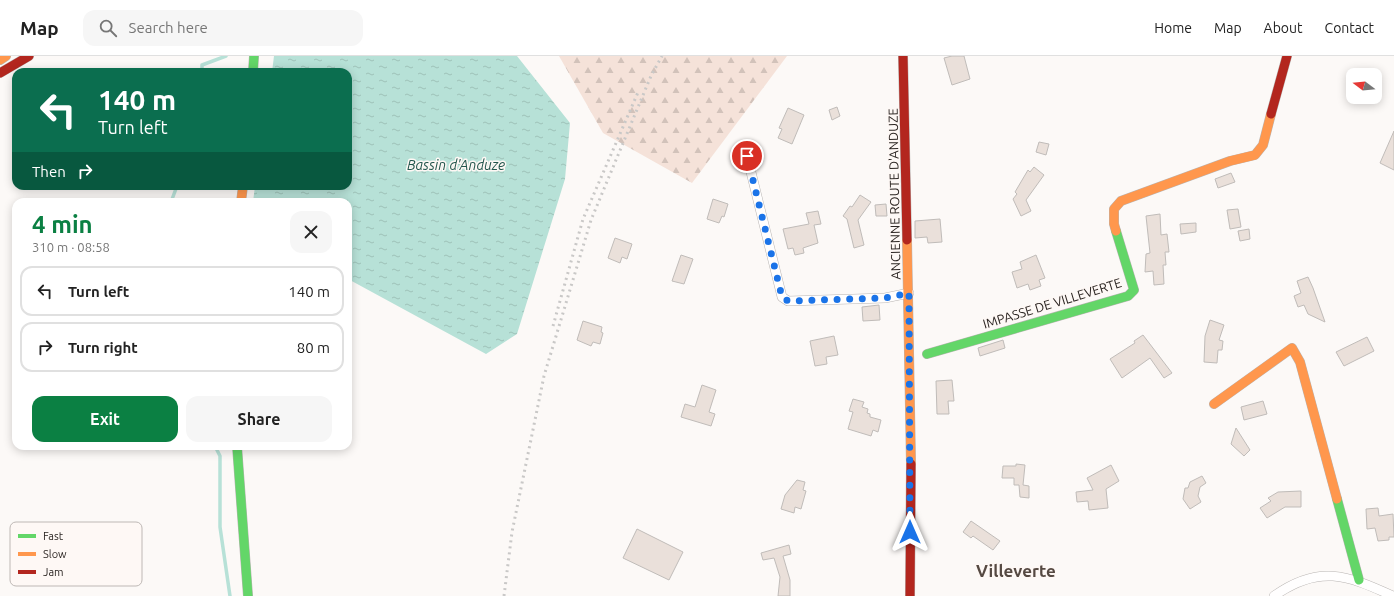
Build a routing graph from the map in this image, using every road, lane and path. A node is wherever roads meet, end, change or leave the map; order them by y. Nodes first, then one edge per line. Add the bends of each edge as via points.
1 (6, 56) edge
2 (29, 56) edge
3 (254, 56) edge
4 (903, 56) edge
5 (1287, 56) edge
6 (0, 60) edge
7 (253, 68) edge
8 (0, 73) edge
9 (747, 156) dead end
10 (909, 293) junction
11 (927, 354) dead end
12 (1214, 404) dead end
13 (237, 450) edge
14 (1359, 580) junction
15 (1284, 593) edge
16 (248, 596) edge
17 (910, 596) edge
18 (1274, 596) edge
19 (1392, 596) edge

1 - 6 street
2 - 8 street
3 - 7 street
4 - 10 street, ANCIENNE ROUTE D'ANDUZE
5 - 11 street, IMPASSE DE VILLEVERTE via 1263,145 1255,155 1230,161 1121,201 1114,209 1114,224 1134,290 1128,296
9 - 10 street via 782,297 788,301 885,298
10 - 17 street, ANCIENNE ROUTE D'ANDUZE
12 - 14 street via 1292,348 1300,362
13 - 16 street
14 - 15 street via 1340,576 1318,576
14 - 19 street
15 - 18 street

